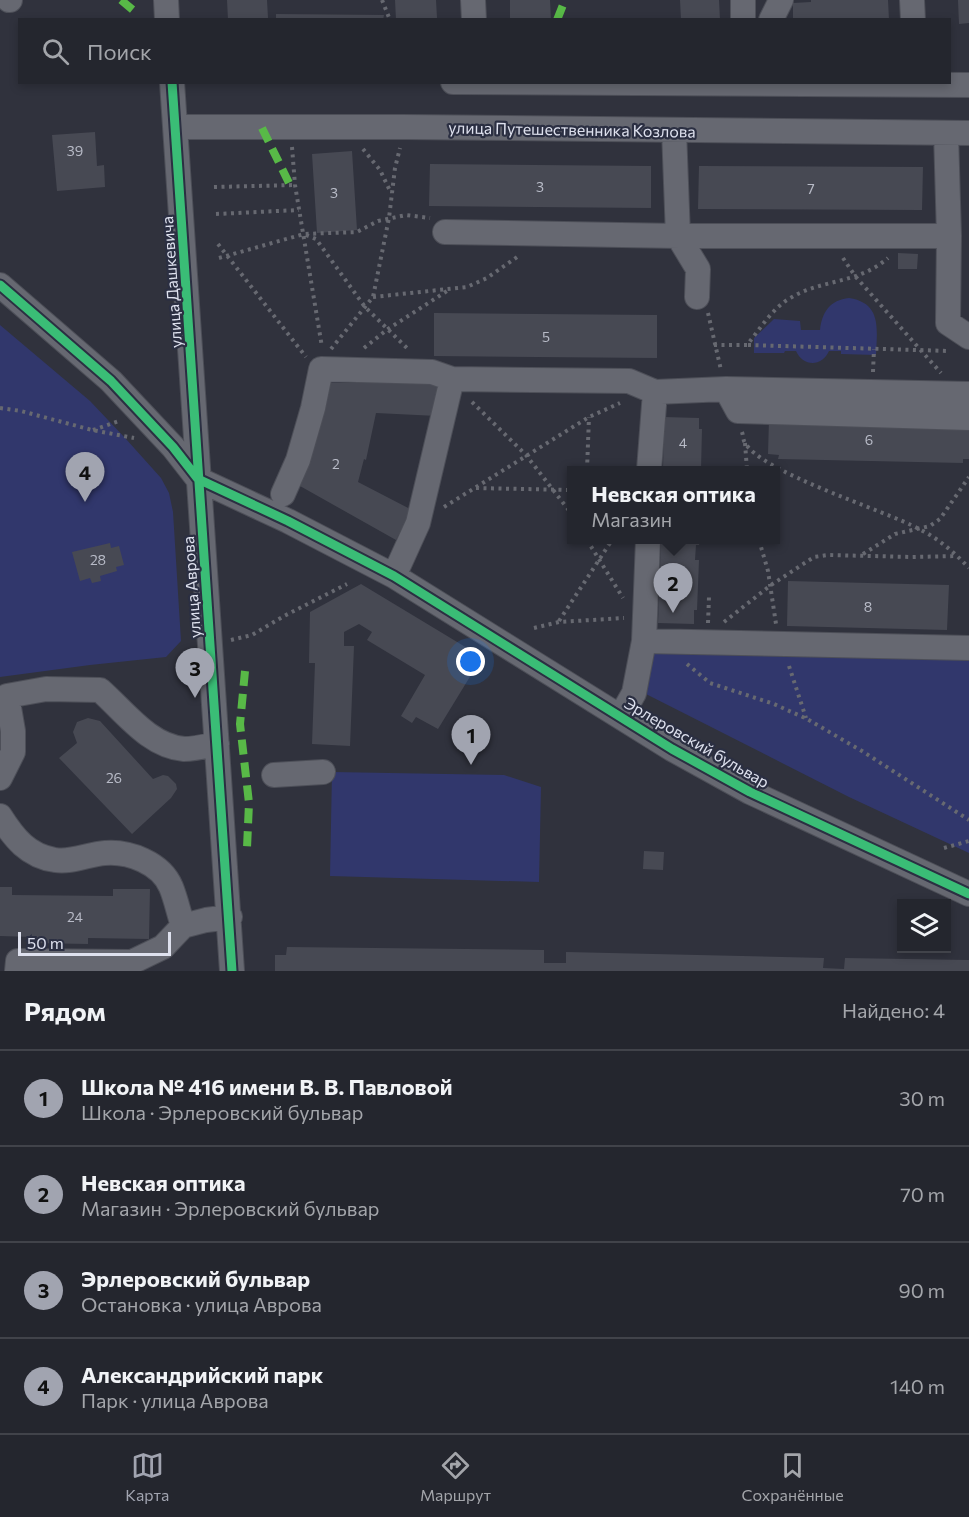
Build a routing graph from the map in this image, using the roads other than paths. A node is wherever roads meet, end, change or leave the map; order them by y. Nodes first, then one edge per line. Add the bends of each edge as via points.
1 (165, 0) edge
2 (473, 0) edge
3 (743, 0) edge
4 (781, 0) edge
5 (912, 0) edge
6 (167, 18) edge
7 (474, 18) edge
8 (743, 18) edge
9 (772, 18) edge
10 (913, 18) edge
11 (172, 84) edge
12 (914, 84) edge
13 (969, 85) edge
14 (175, 127) junction
15 (674, 130) junction
16 (957, 133) edge
17 (445, 232) road end
18 (678, 236) junction
19 (949, 236) junction
20 (0, 285) edge
21 (697, 297) road end
22 (963, 344) edge
23 (442, 376) junction
24 (726, 389) junction
25 (655, 392) junction
26 (964, 394) edge
27 (969, 418) edge
28 (650, 466) edge
29 (198, 479) junction
30 (283, 494) dead end
31 (648, 544) edge
32 (394, 576) junction
33 (641, 625) junction
34 (969, 648) edge
35 (621, 716) junction
36 (217, 744) junction
37 (323, 772) dead end
38 (274, 775) dead end
39 (0, 778) edge
40 (0, 816) edge
41 (969, 894) edge
42 (230, 917) junction
43 (183, 926) junction
44 (17, 971) edge
45 (232, 971) edge

1 - 6 street
2 - 7 street
3 - 8 street
4 - 9 street
5 - 10 street
11 - 14 street, улица Дашкевича
12 - 13 street
14 - 15 street, улица Путешественника Козлова
14 - 29 street, улица Дашкевича
15 - 16 street, улица Путешественника Козлова
15 - 18 street
16 - 19 street
17 - 18 street
18 - 19 street
18 - 21 street via 698,269
19 - 22 street via 948,323
20 - 29 street via 111,381
23 - 25 street via 629,381
23 - 30 street via 327,366 298,460
23 - 32 street via 418,523
24 - 25 street
24 - 26 street
24 - 27 street via 738,411
25 - 28 street
29 - 32 street, Эрлеровский бульвар
29 - 36 street, улица Аврова
31 - 33 street
32 - 35 street, Эрлеровский бульвар
33 - 34 street via 670,642
33 - 35 street via 634,693
35 - 41 street, Эрлеровский бульвар via 750,792
36 - 39 street via 187,749 168,746 153,739 100,690 45,688 7,696 13,752
36 - 42 street, улица Аврова via 236,850
37 - 38 street
40 - 43 street via 20,845 39,856 57,861 106,852 145,860 171,885
42 - 43 street
42 - 45 street, улица Аврова
43 - 44 street via 163,946 132,962 18,961

